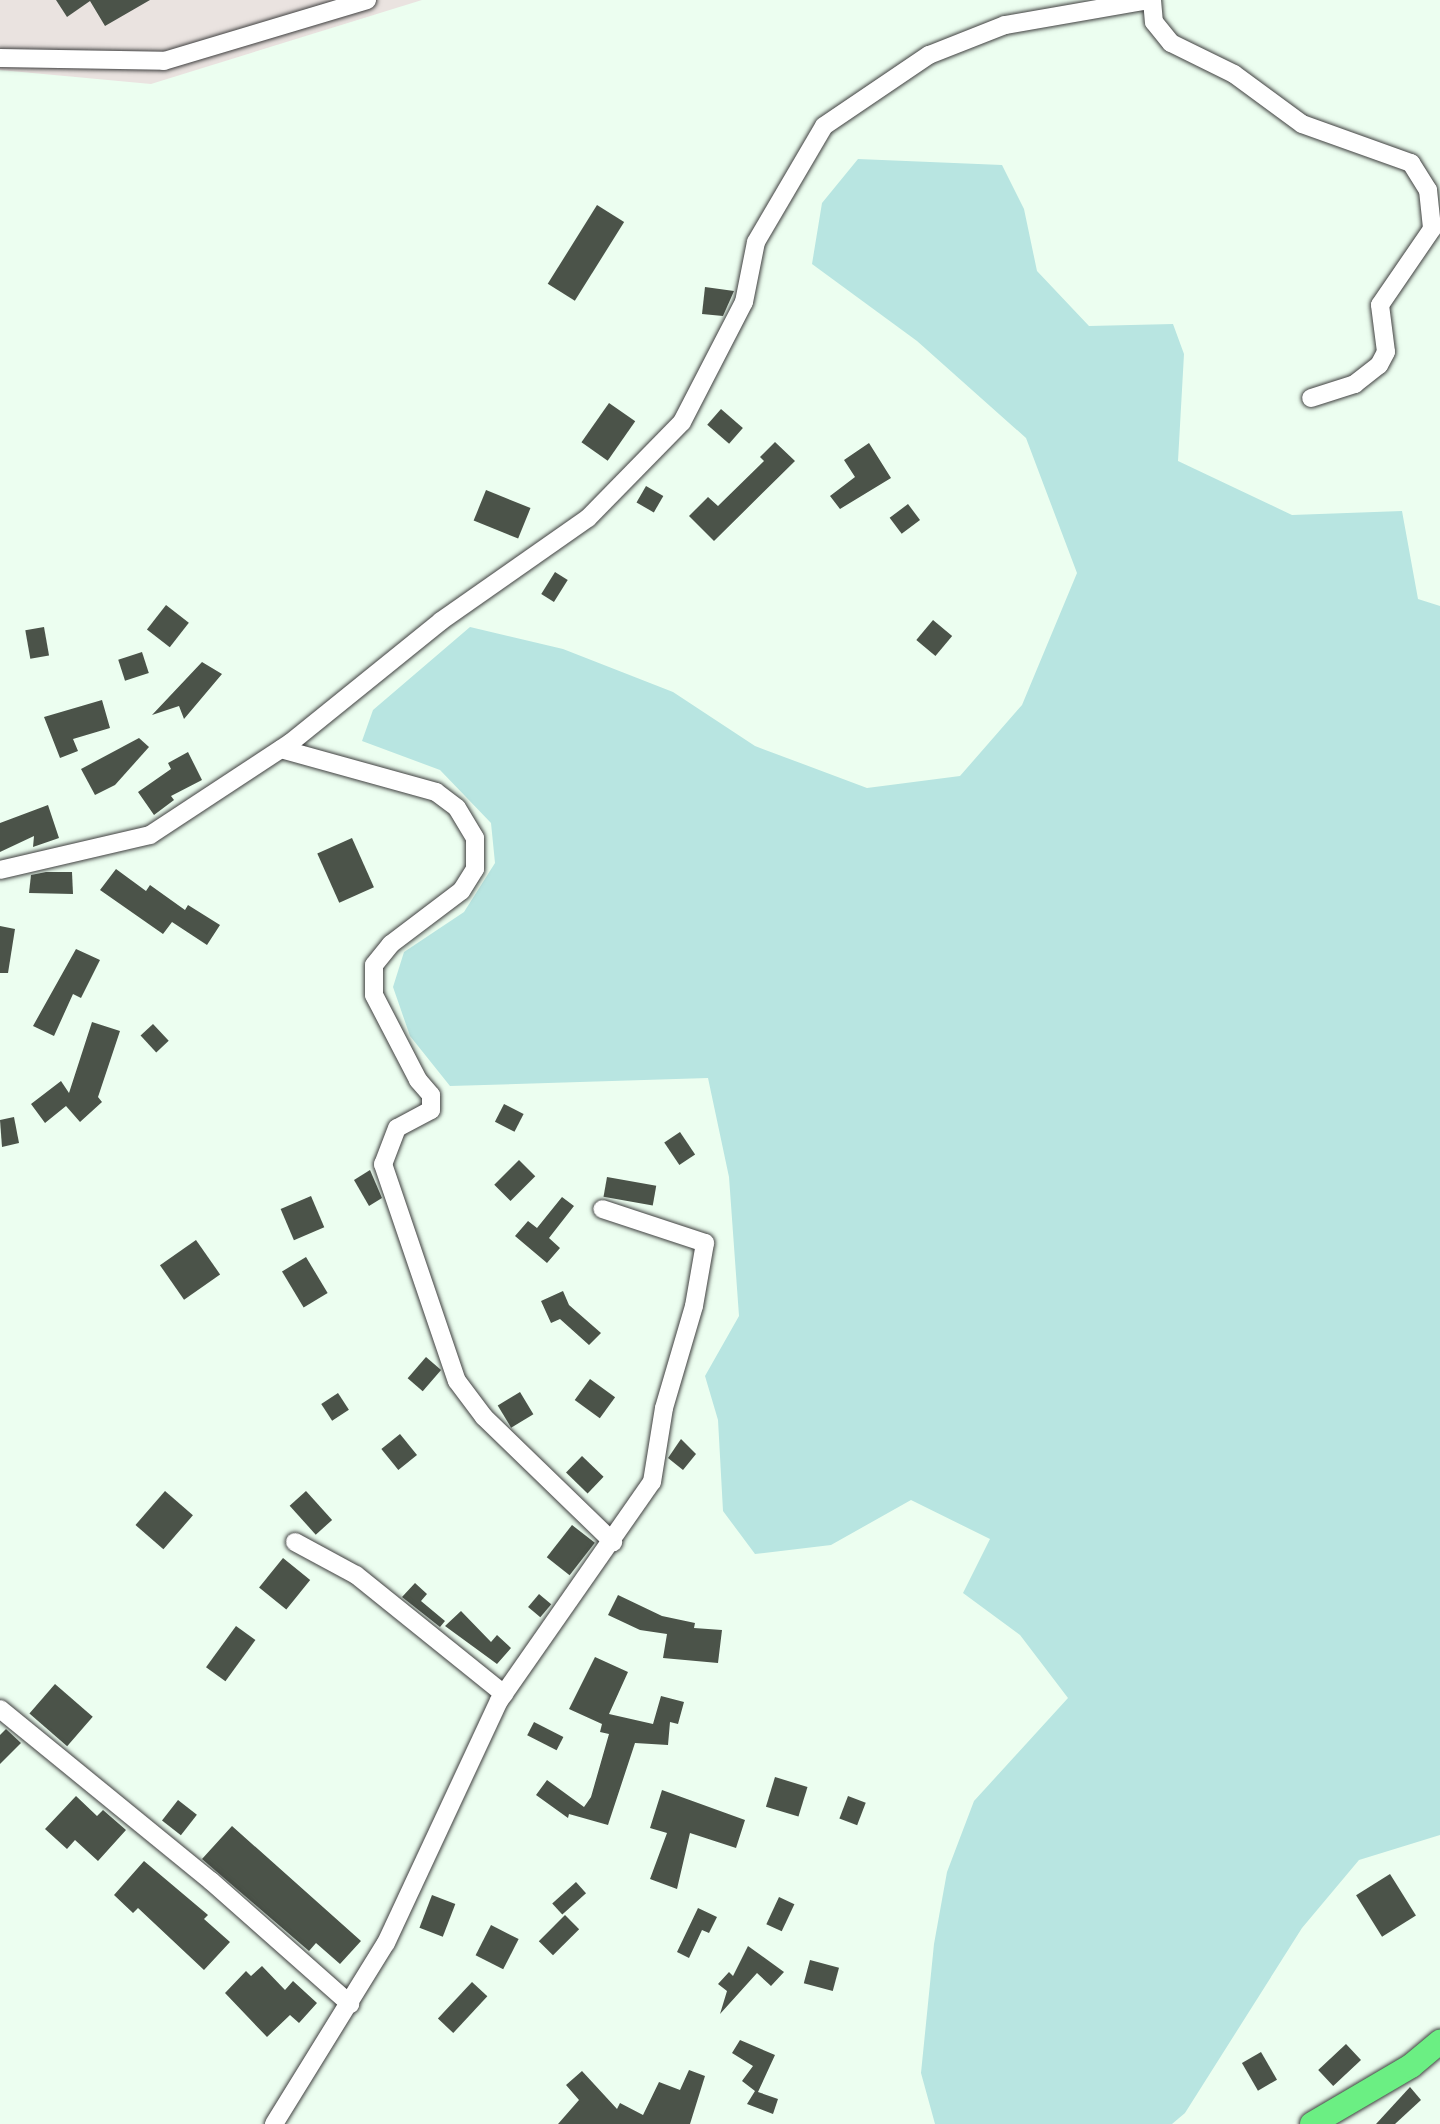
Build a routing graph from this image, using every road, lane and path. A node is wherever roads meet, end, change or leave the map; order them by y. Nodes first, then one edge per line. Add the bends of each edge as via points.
1 (367, 0) edge
2 (1150, 0) edge
3 (0, 58) edge
4 (1311, 398) dead end
5 (281, 749) junction
6 (0, 870) edge
7 (602, 1209) dead end
8 (295, 1542) dead end
9 (613, 1542) junction
10 (504, 1694) junction
11 (0, 1709) edge
12 (350, 2004) junction
13 (1440, 2042) edge
14 (274, 2124) edge
15 (1312, 2124) edge

1 - 3 street via 164,61
2 - 4 street via 1154,22 1171,43 1234,74 1302,124 1411,163 1428,190 1432,229 1380,305 1386,352 1379,365 1355,384
2 - 5 street via 1005,25 929,55 824,126 756,242 744,302 682,422 588,518 441,621
5 - 6 street via 150,835
5 - 9 street via 436,792 457,808 475,838 475,869 461,891 391,944 374,965 374,995 431,1095 431,1110 397,1128 383,1164 457,1381 484,1417
7 - 9 street via 705,1243 694,1306 664,1408 652,1482
8 - 10 street via 356,1575
9 - 10 street
10 - 12 street via 386,1943
11 - 12 street via 211,1881
12 - 14 street
13 - 15 main road via 1411,2066

